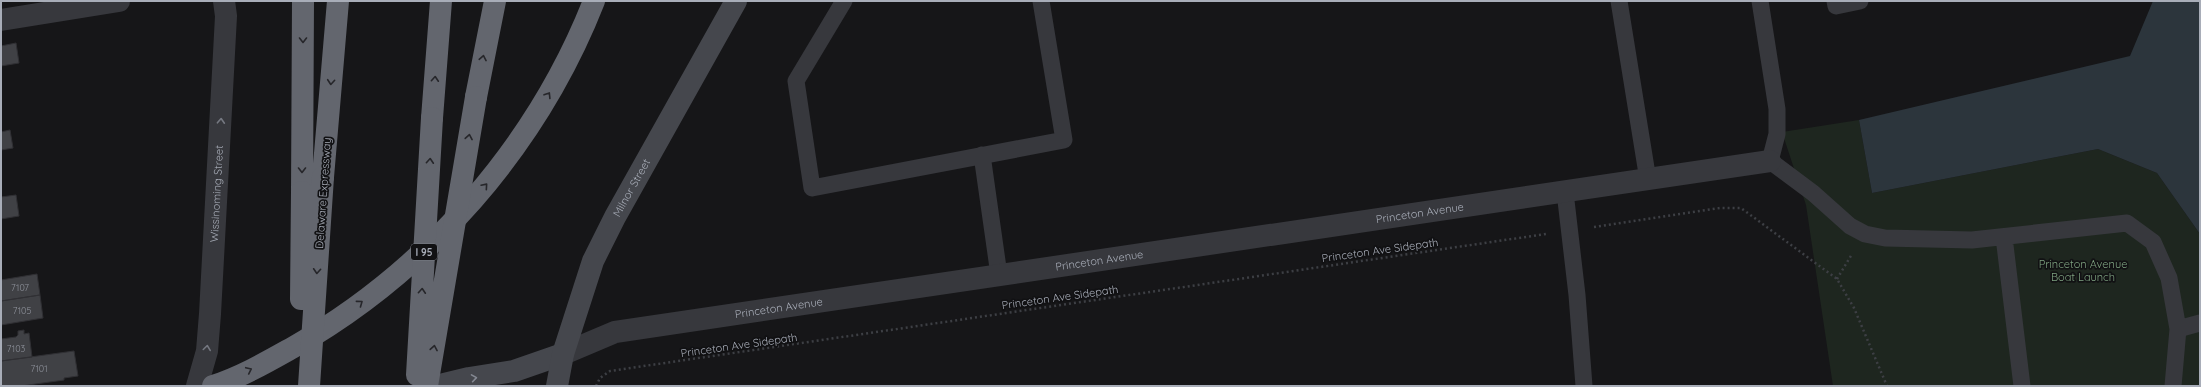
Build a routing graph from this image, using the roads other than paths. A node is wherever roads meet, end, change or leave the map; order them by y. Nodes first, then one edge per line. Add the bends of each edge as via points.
1 (119, 1) edge
2 (224, 1) edge
3 (303, 1) edge
4 (338, 1) edge
5 (441, 1) edge
6 (495, 1) edge
7 (594, 1) edge
8 (736, 1) edge
9 (844, 1) edge
10 (1041, 1) edge
11 (1619, 1) edge
12 (1760, 1) edge
13 (1835, 1) edge
14 (1860, 1) edge
15 (1, 20) edge
16 (982, 155) junction
17 (1770, 161) junction
18 (1648, 180) junction
19 (1565, 192) junction
20 (2004, 237) junction
21 (1000, 275) junction
22 (2200, 323) edge
23 (2178, 329) junction
24 (563, 354) junction
25 (197, 386) edge
26 (213, 386) edge
27 (301, 386) edge
28 (309, 386) edge
29 (416, 386) edge
30 (427, 386) edge
31 (436, 386) edge
32 (557, 386) edge
33 (1584, 386) edge
34 (2022, 386) edge
35 (2173, 386) edge

1 - 15 street
25 -> 2 street, Wissinoming Street via 207,351 210,321 226,16
3 -> 27 highway, bridge
4 -> 28 highway, Delaware Expressway, bridge
29 -> 5 highway, I 95, bridge
30 -> 6 highway, bridge via 476,97
26 -> 7 highway via 273,359 324,330 387,284 452,223 497,172 556,83
8 - 24 main road, Milnor Street via 615,216 593,261
9 - 16 lane via 796,81 812,188
10 - 16 lane via 1064,140
11 - 18 lane
12 - 17 lane via 1777,109 1777,134
13 - 14 lane via 1836,6
16 - 21 lane
17 - 18 street, Princeton Avenue
17 - 20 lane via 1813,193 1850,226 1865,234 1885,238 1972,240
18 - 19 street, Princeton Avenue
19 - 21 street, Princeton Avenue
19 - 33 lane
20 - 23 lane via 2127,223 2153,242 2169,278
20 - 34 lane
21 - 24 street, Princeton Avenue via 616,332
22 - 23 lane
23 - 35 lane
31 -> 24 main road, Princeton Avenue via 468,378 514,372
24 - 32 main road, Milnor Street

